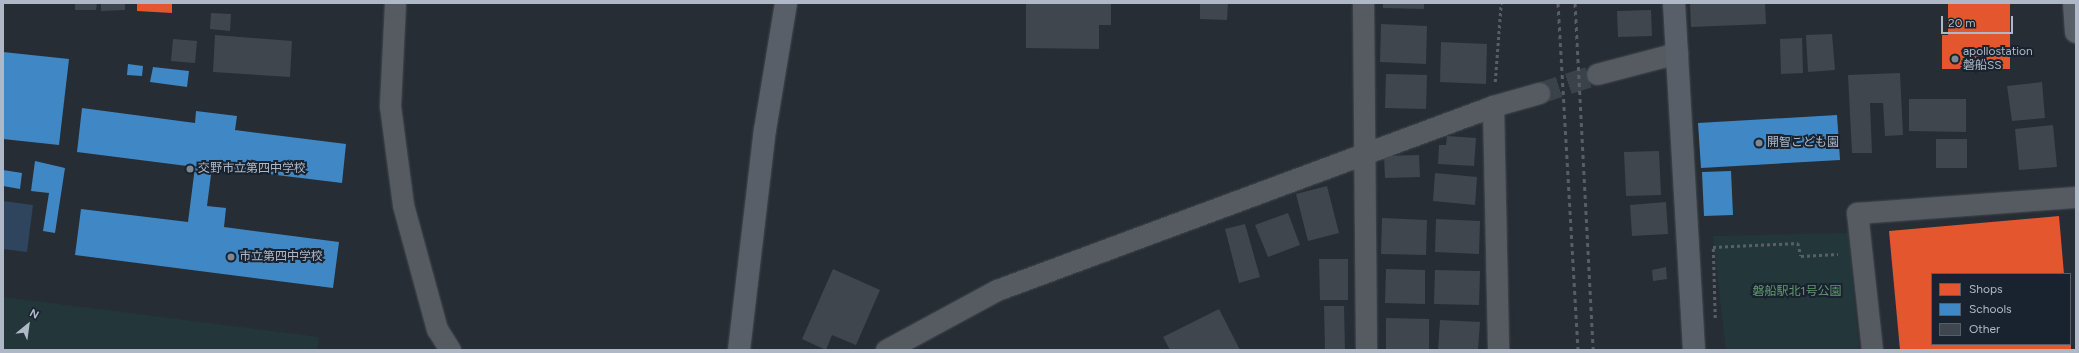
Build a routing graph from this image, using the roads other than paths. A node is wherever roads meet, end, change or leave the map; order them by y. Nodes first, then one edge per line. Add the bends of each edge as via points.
1 (395, 3) edge
2 (786, 3) edge
3 (1363, 3) edge
4 (1674, 3) edge
5 (2074, 3) edge
6 (2076, 32) edge
7 (1677, 53) junction
8 (1597, 74) tunnel mouth
9 (1539, 93) tunnel mouth
10 (1493, 106) junction
11 (1364, 156) junction
12 (2076, 197) edge
13 (450, 350) edge
14 (739, 350) edge
15 (886, 350) edge
16 (1366, 350) edge
17 (1498, 350) edge
18 (1694, 350) edge
19 (1872, 350) edge

1 - 13 street via 390,106 403,205 438,330
2 - 14 street via 765,130
3 - 11 street
4 - 7 street
5 - 6 street
7 - 8 street
7 - 18 street
9 - 10 street
10 - 11 street
10 - 17 street
11 - 15 street via 997,290
11 - 16 street
12 - 19 street via 1857,213

